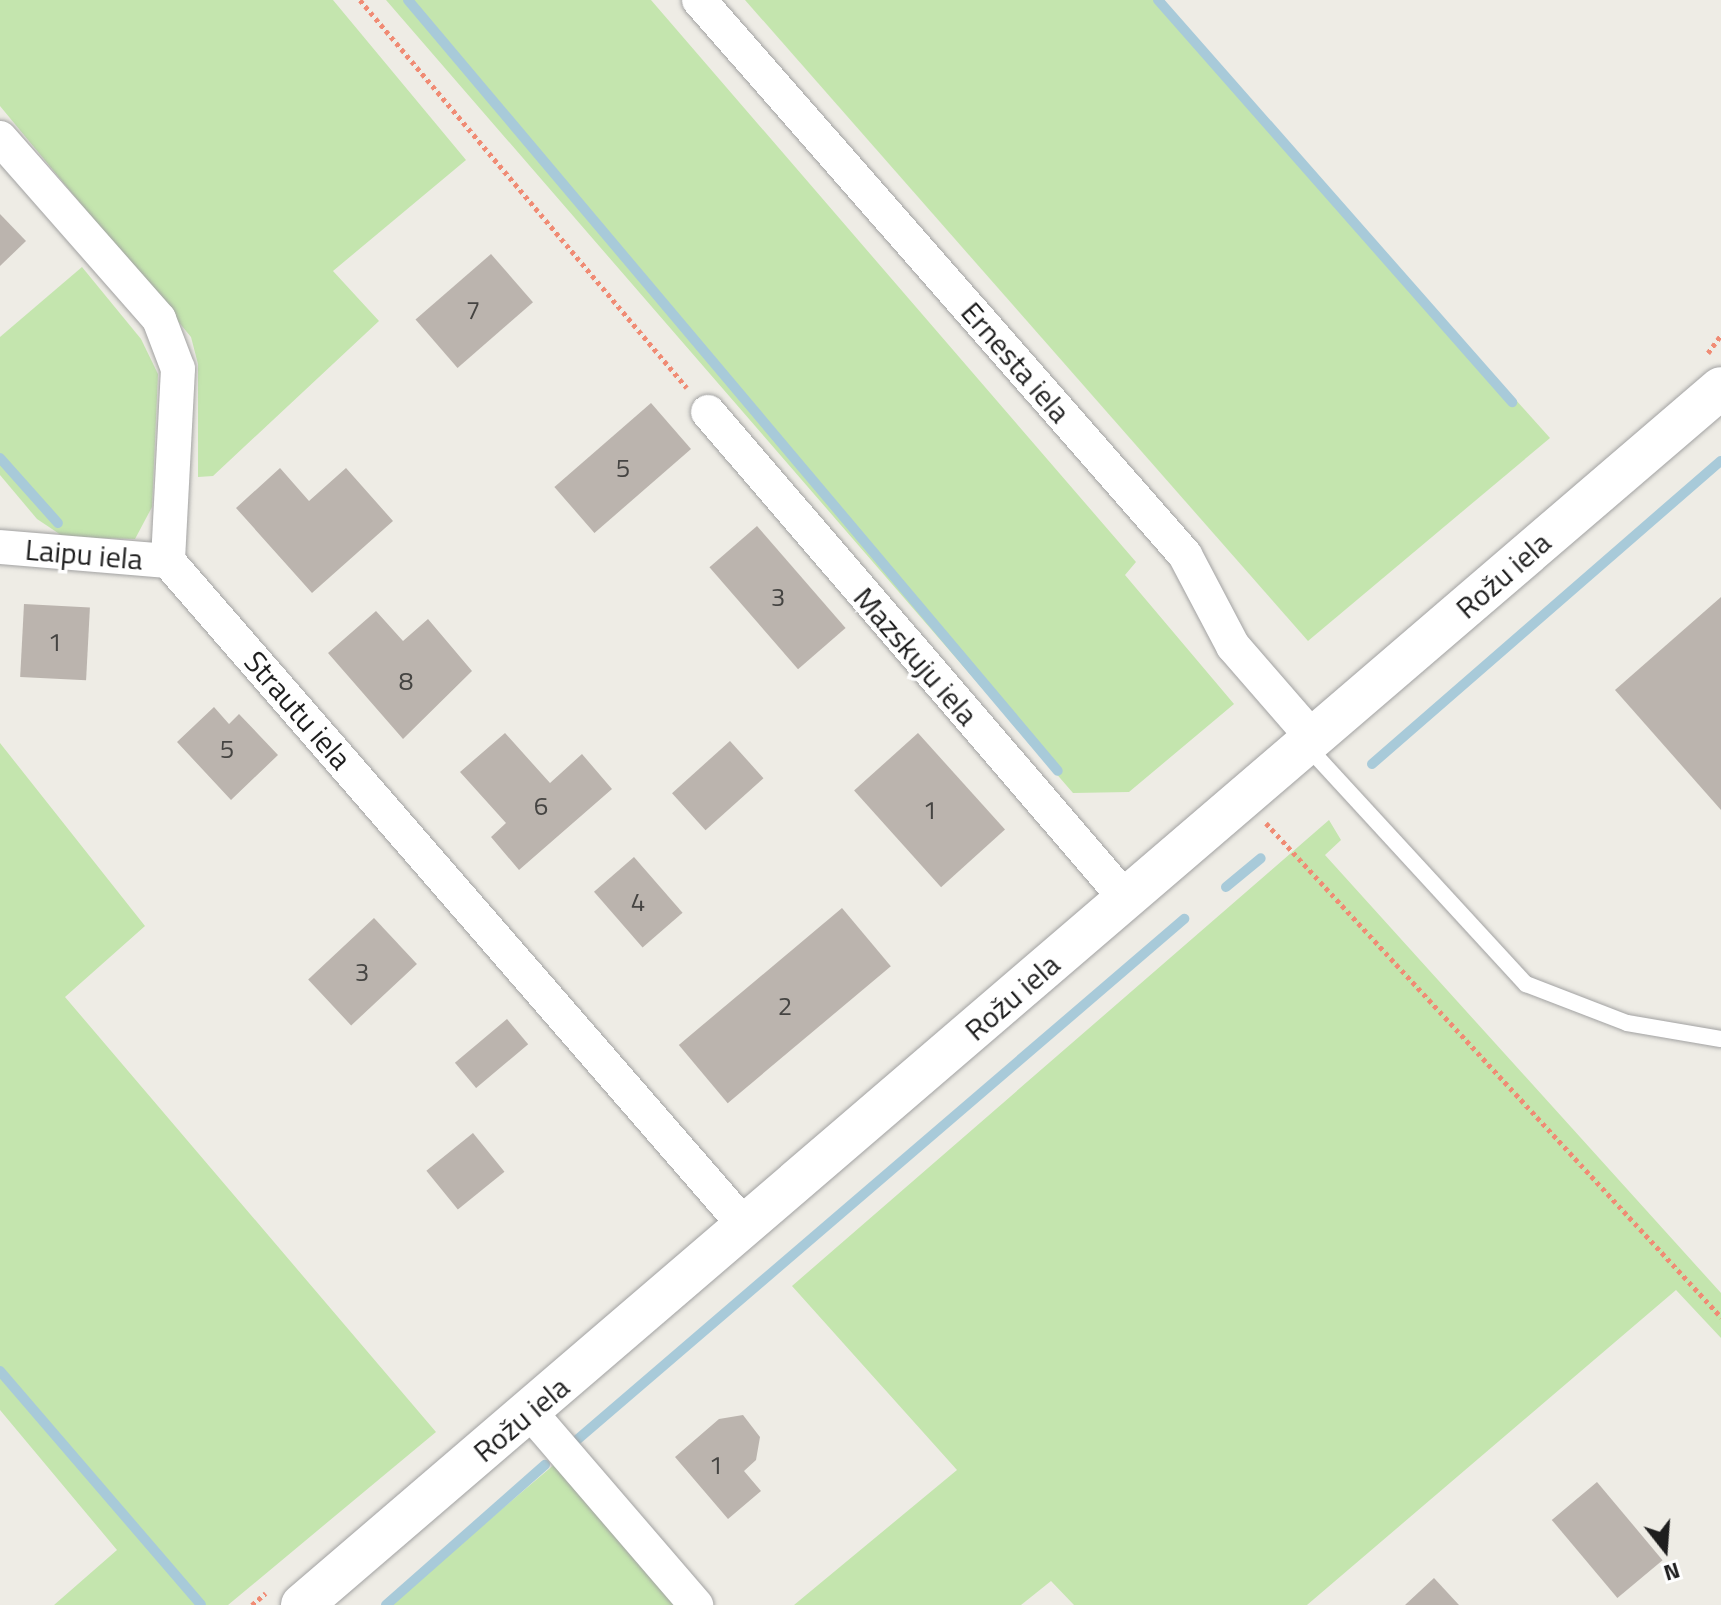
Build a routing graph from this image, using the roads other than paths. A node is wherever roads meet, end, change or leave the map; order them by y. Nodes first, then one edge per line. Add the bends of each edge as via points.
1 (699, 0) edge
2 (0, 138) edge
3 (1721, 388) edge
4 (708, 412) road end
5 (0, 547) edge
6 (168, 561) junction
7 (1309, 741) junction
8 (1126, 899) junction
9 (1721, 1039) edge
10 (746, 1227) junction
11 (530, 1412) junction
12 (302, 1605) edge
13 (696, 1605) edge

1 - 7 street, Ernesta iela via 1185,555 1233,646
2 - 6 street via 159,319 178,369
3 - 7 street, Rožu iela
4 - 8 street, Mazskuju iela
5 - 6 street, Laipu iela
6 - 10 street, Strautu iela
7 - 8 street, Rožu iela
7 - 9 lane via 1526,984 1627,1023
8 - 10 street, Rožu iela
10 - 11 street, Rožu iela
11 - 12 street, Rožu iela
11 - 13 street

